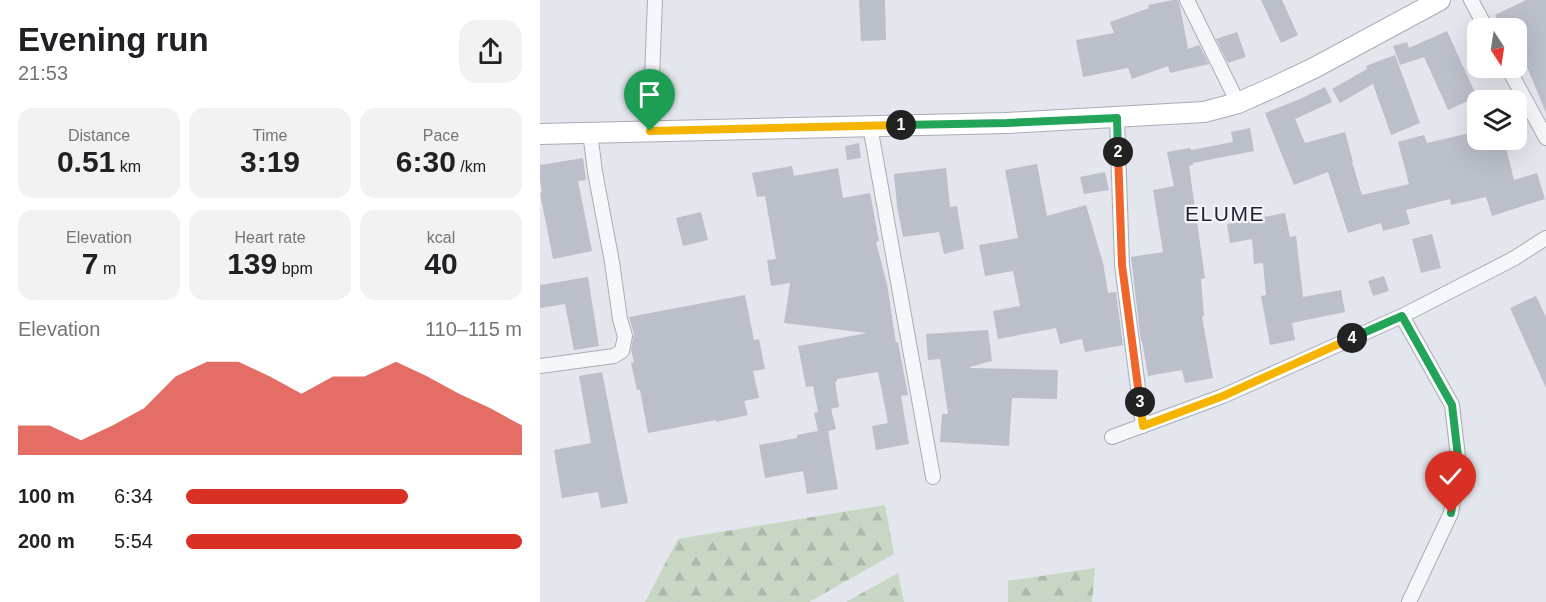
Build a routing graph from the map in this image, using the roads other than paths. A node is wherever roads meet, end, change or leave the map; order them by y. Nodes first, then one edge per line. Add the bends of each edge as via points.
1 (655, 0) edge
2 (1187, 0) edge
3 (1440, 0) edge
4 (1471, 0) edge
5 (1481, 18) edge
6 (1513, 78) edge
7 (1238, 104) junction
8 (1117, 118) junction
9 (870, 126) junction
10 (650, 131) junction
11 (590, 132) junction
12 (540, 134) edge
13 (1546, 138) edge
14 (1546, 238) edge
15 (1402, 316) junction
16 (540, 366) edge
17 (1143, 426) junction
18 (1112, 437) dead end
19 (933, 477) dead end
20 (1409, 602) edge

1 - 10 street
2 - 7 street
3 - 7 street
4 - 5 street
6 - 13 street
7 - 8 street via 1204,112
8 - 9 street
8 - 17 street via 1122,265
9 - 10 street
9 - 19 street
10 - 11 street
11 - 12 street
11 - 16 street via 624,344 614,356
14 - 15 street via 1514,259
15 - 17 street via 1223,396
15 - 20 street via 1452,405 1459,465 1451,513
17 - 18 street

